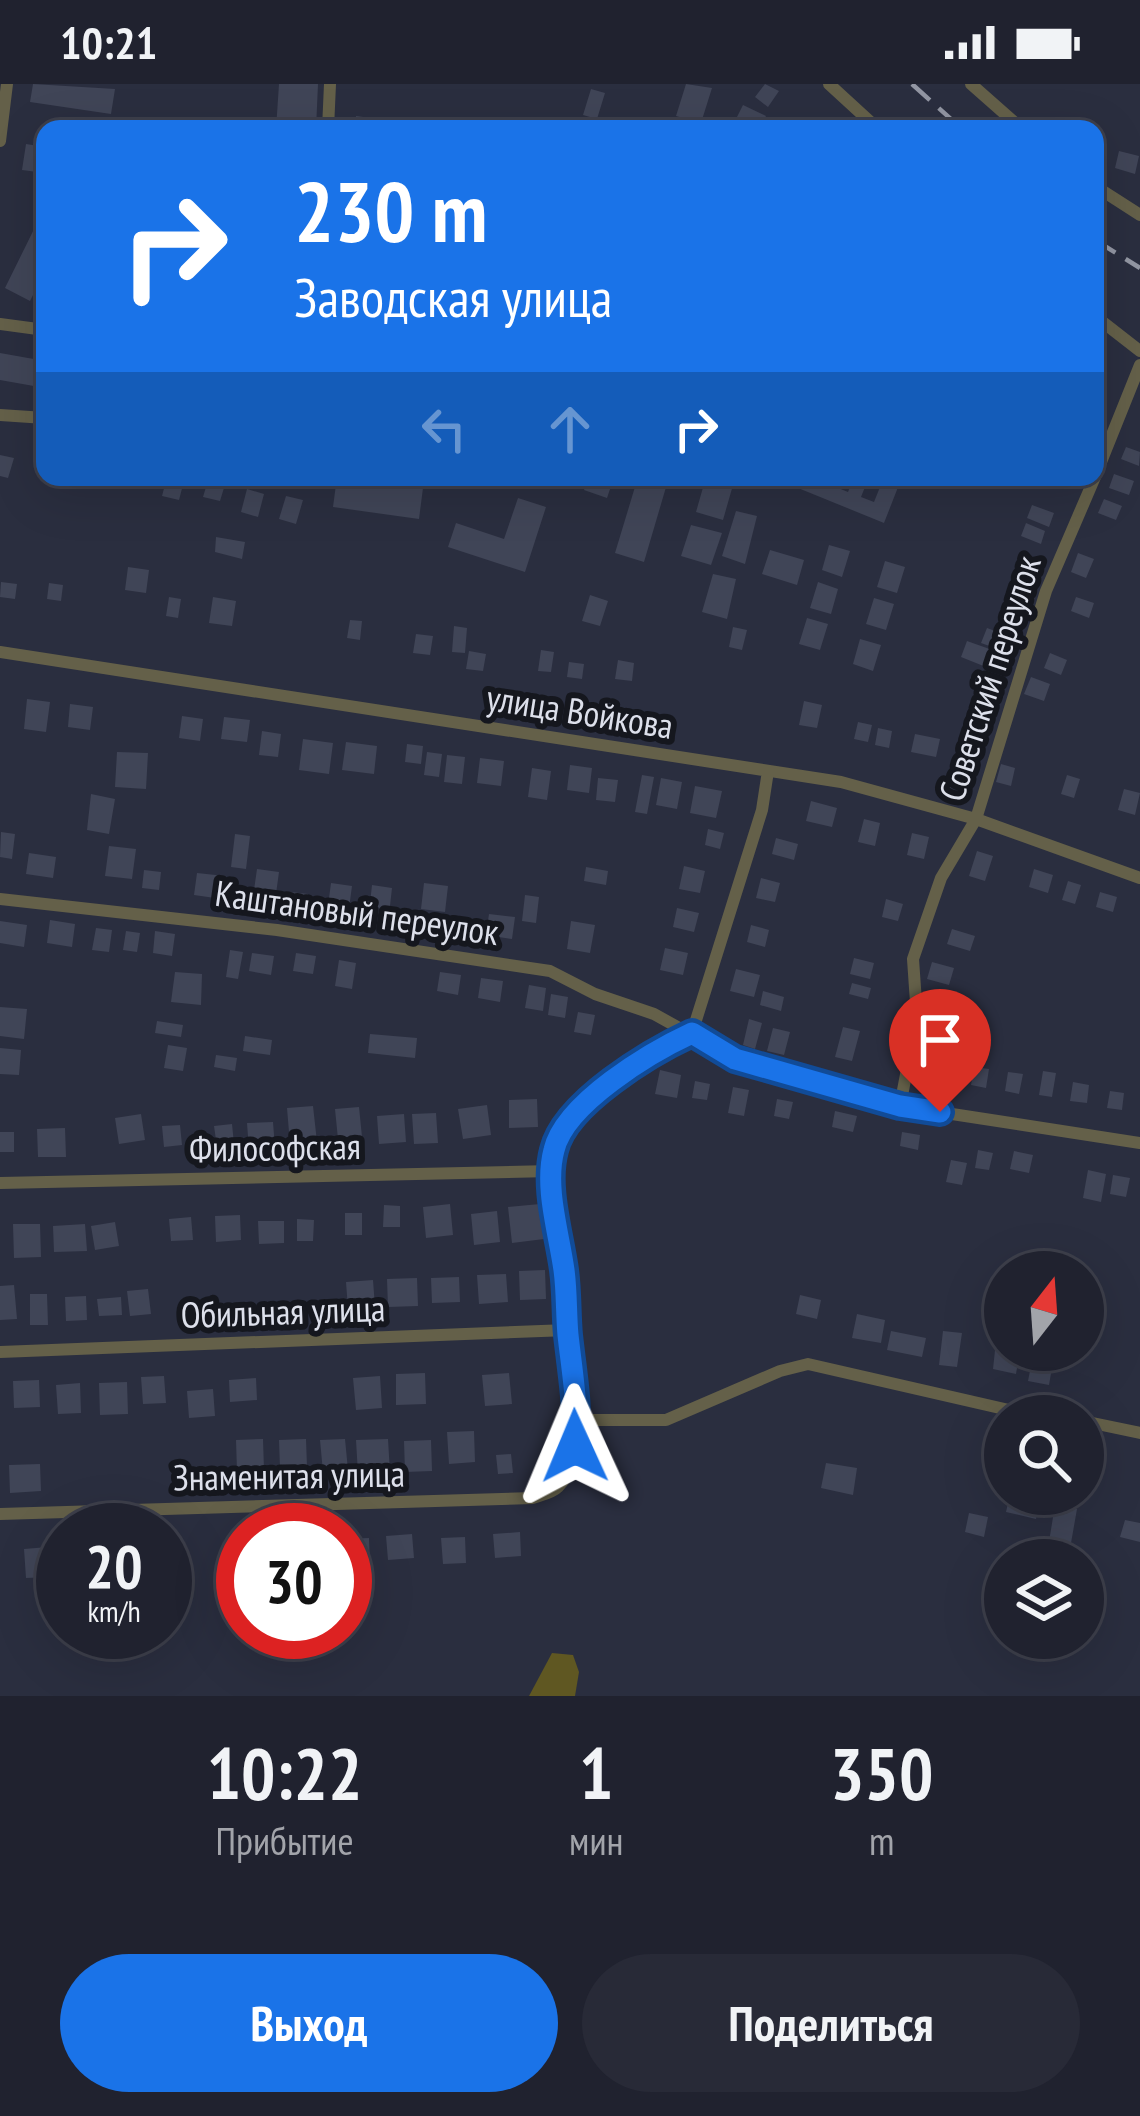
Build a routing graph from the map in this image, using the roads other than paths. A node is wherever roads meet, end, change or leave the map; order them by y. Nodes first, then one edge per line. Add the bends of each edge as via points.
1 (8, 84) edge
2 (330, 84) edge
3 (829, 84) edge
4 (971, 84) edge
5 (328, 120) edge
6 (868, 120) edge
7 (1012, 120) edge
8 (0, 141) edge
9 (1104, 192) edge
10 (1140, 215) edge
11 (1104, 323) edge
12 (0, 324) edge
13 (36, 329) edge
14 (1140, 351) edge
15 (1140, 365) edge
16 (0, 415) edge
17 (36, 417) edge
18 (1104, 455) edge
19 (1091, 486) edge
20 (0, 652) edge
21 (768, 771) junction
22 (976, 819) junction
23 (1140, 878) edge
24 (0, 899) edge
25 (692, 1033) junction
26 (900, 1106) junction
27 (1140, 1143) edge
28 (551, 1171) junction
29 (0, 1183) edge
30 (568, 1330) junction
31 (0, 1352) edge
32 (984, 1404) edge
33 (578, 1420) junction
34 (1104, 1425) edge
35 (1140, 1433) edge
36 (0, 1514) edge

1 - 8 street
2 - 5 street
3 - 6 street
4 - 7 street
9 - 10 street
11 - 14 street
12 - 13 street
15 - 18 street, Советский переулок
16 - 17 street
19 - 22 street, Советский переулок via 1046,591
20 - 21 street, улица Войкова
21 - 22 street, улица Войкова
21 - 25 street
22 - 23 street, улица Войкова
22 - 26 street, Советский переулок via 941,878 913,959 917,1017
24 - 25 street, Каштановый переулок via 550,971
25 - 26 street, Каштановый переулок via 735,1059
25 - 28 street via 609,1083 562,1130
26 - 27 street, Каштановый переулок
28 - 29 street, Философская
28 - 30 street
30 - 31 street, Обильная улица
30 - 33 street
32 - 33 street via 808,1364 667,1420
33 - 36 street, Знаменитая улица via 568,1471 556,1490 533,1498
34 - 35 street

